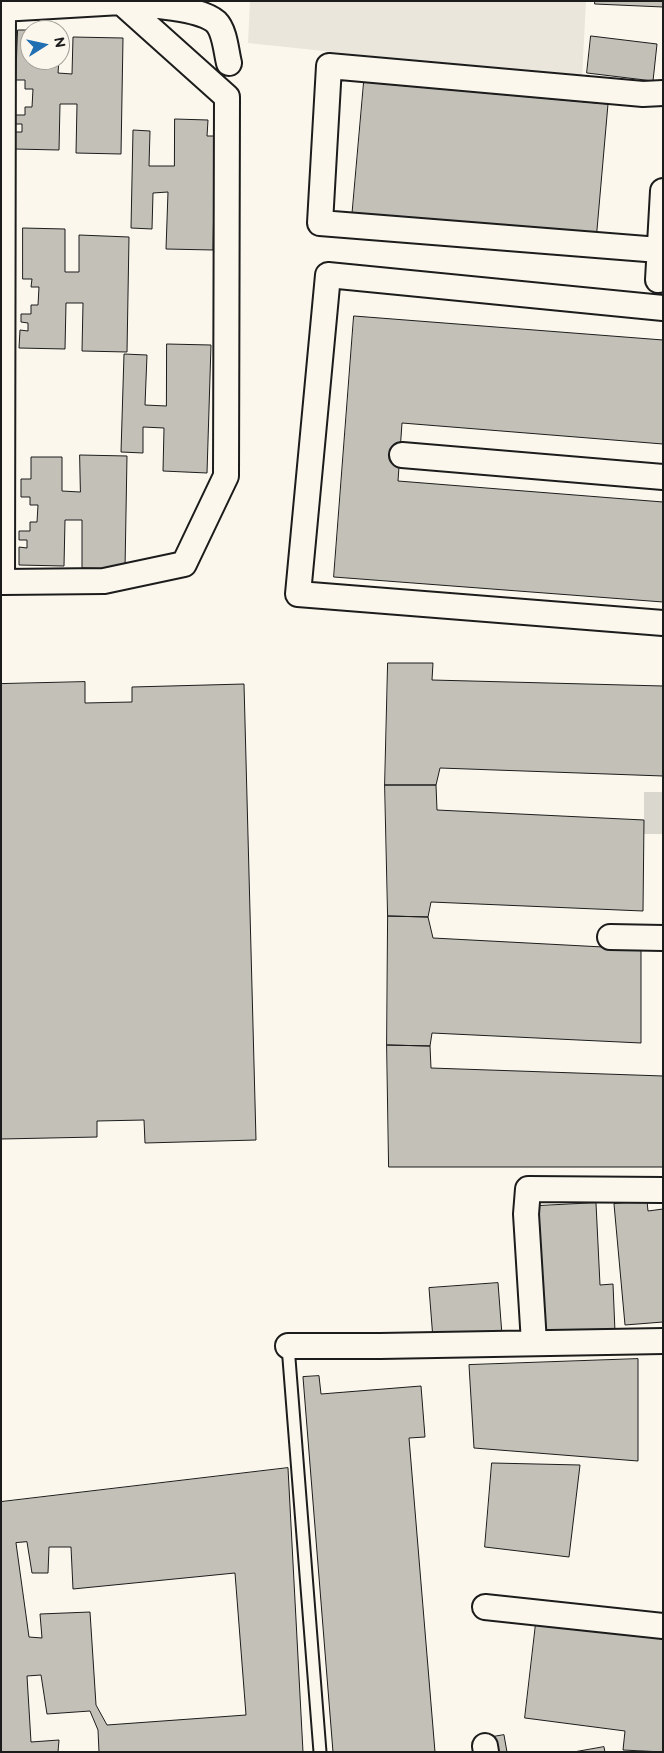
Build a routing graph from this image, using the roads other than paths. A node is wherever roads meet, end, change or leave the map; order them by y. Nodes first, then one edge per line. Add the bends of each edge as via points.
1 (121, 2) edge
2 (2, 9) edge
3 (229, 63) dead end
4 (663, 93) edge
5 (663, 192) edge
6 (659, 250) junction
7 (658, 297) edge
8 (402, 455) dead end
9 (663, 477) edge
10 (663, 623) edge
11 (610, 937) dead end
12 (663, 938) edge
13 (663, 1190) edge
14 (663, 1341) edge
15 (534, 1343) junction
16 (288, 1346) joint
17 (485, 1607) dead end
18 (663, 1626) edge
19 (320, 1752) edge

1 - 2 street
1 - 2 street via 227,97 226,476 184,564 104,581 2,582
1 - 3 street via 194,11 216,22
4 - 6 street via 643,94 329,66 320,223
5 - 6 street
6 - 7 street
7 - 10 street via 328,275 298,594
8 - 9 street
11 - 12 street
13 - 15 street via 528,1183 526,1214
14 - 15 street
15 - 16 street
16 - 19 lane
17 - 18 street

